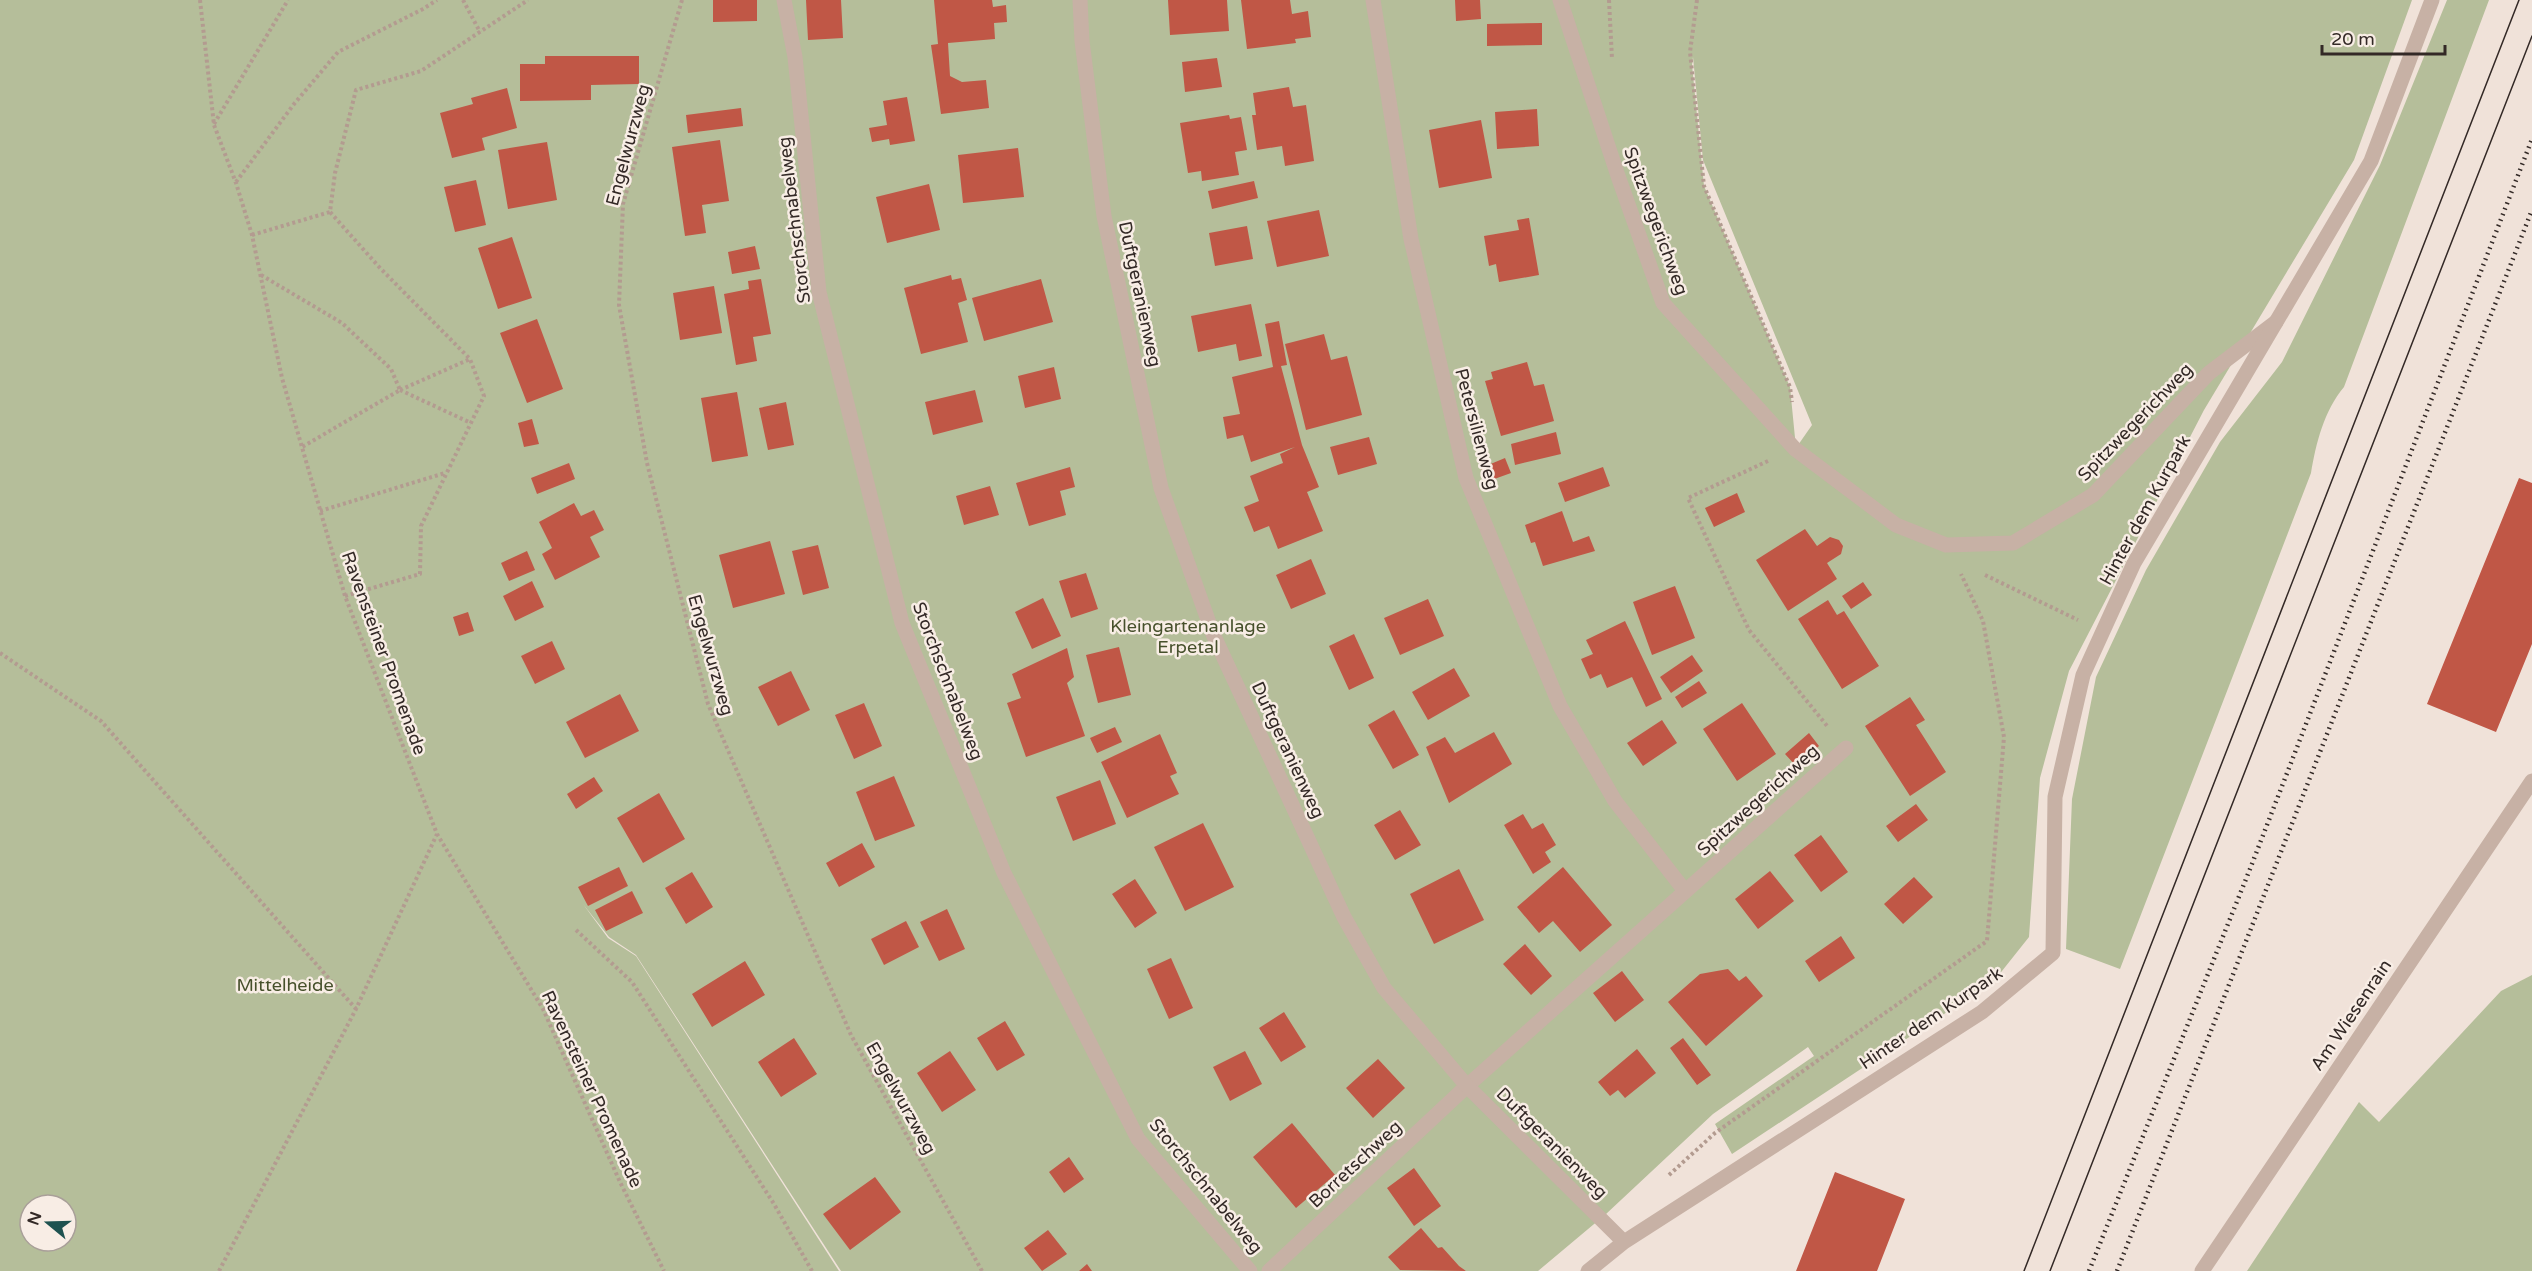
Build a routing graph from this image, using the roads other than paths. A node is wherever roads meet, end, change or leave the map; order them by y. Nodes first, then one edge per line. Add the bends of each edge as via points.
1 (784, 0) edge
2 (1080, 0) edge
3 (1373, 0) edge
4 (1560, 0) edge
5 (2432, 0) edge
6 (2276, 322) junction
7 (1846, 748) road end
8 (2532, 781) edge
9 (1685, 891) junction
10 (1467, 1086) junction
11 (1624, 1242) junction
12 (1250, 1271) edge
13 (1269, 1271) edge
14 (1588, 1271) edge
15 (2202, 1271) edge

1 - 12 street, Storchschnabelweg via 795,57 819,292 902,623 1004,873 1138,1139
2 - 10 street, Duftgeranienweg via 1104,216 1132,353 1161,488 1213,634 1344,917 1384,988
3 - 9 street, Petersilienweg via 1412,239 1466,478 1560,706 1615,801
4 - 6 street, Spitzwegerichweg via 1663,303 1795,448 1896,525 1946,544 2013,543 2093,495 2209,374
5 - 6 street, Hinter dem Kurpark via 2371,161
6 - 11 street, Hinter dem Kurpark via 2134,563 2083,675 2055,797 2053,953 1982,1012
7 - 9 street, Spitzwegerichweg
8 - 15 street, Am Wiesenrain
9 - 10 street, Spitzwegerichweg
10 - 11 street, Duftgeranienweg
10 - 13 street, Borretschweg
11 - 14 street, Hinter dem Kurpark

